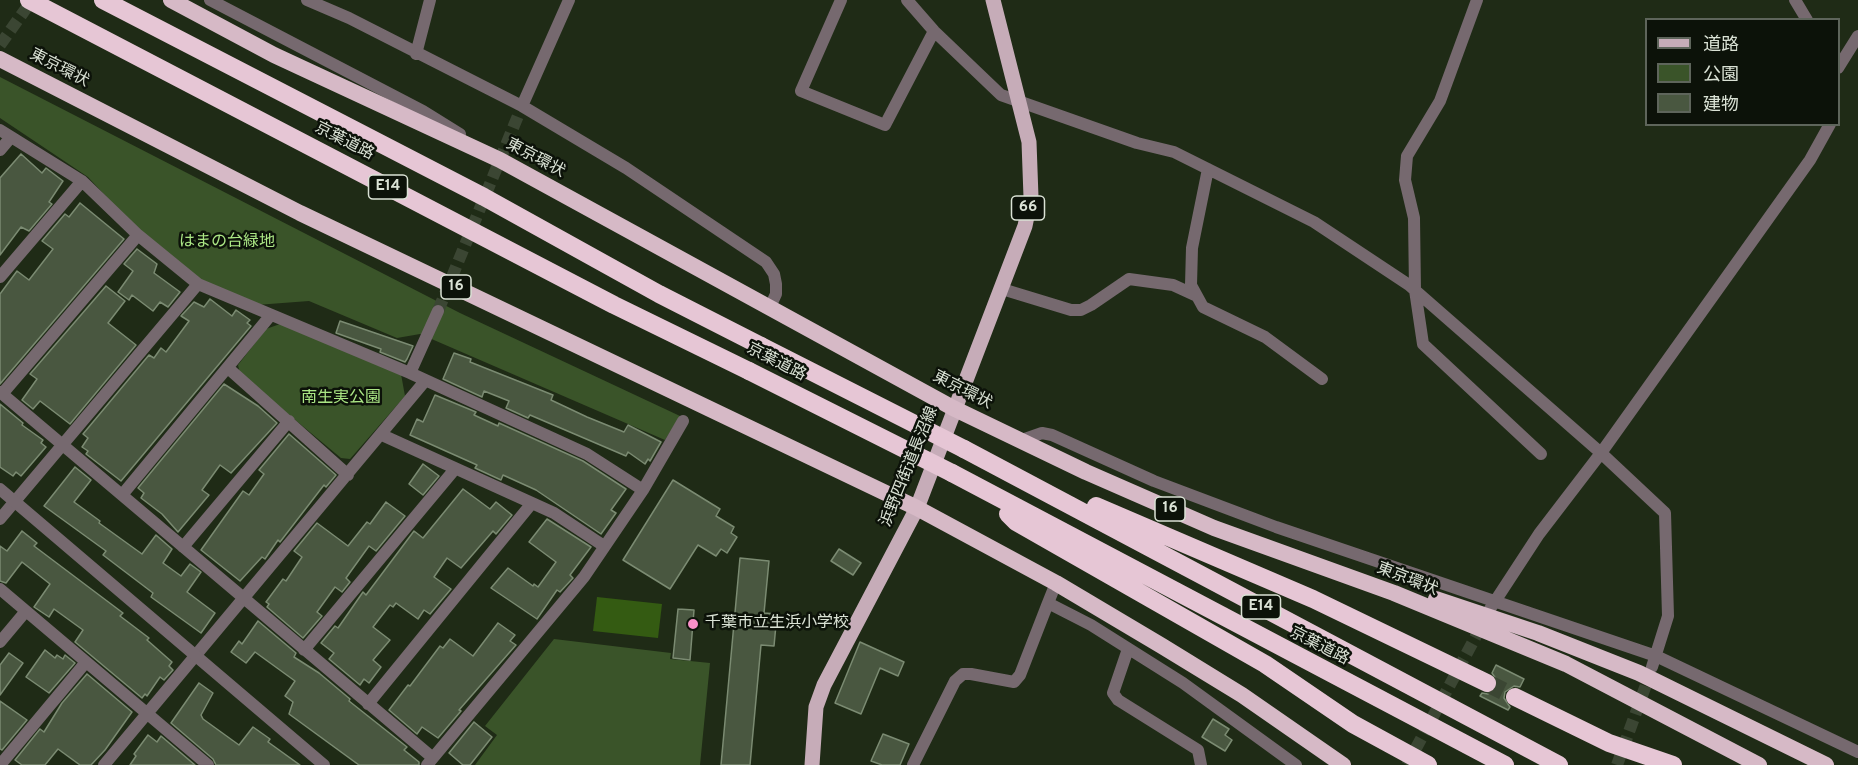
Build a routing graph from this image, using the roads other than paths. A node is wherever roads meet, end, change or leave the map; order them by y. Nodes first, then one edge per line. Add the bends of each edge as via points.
1 (29, 0) edge
2 (103, 0) edge
3 (171, 0) edge
4 (210, 0) edge
5 (307, 0) edge
6 (430, 0) edge
7 (569, 0) edge
8 (841, 0) edge
9 (907, 0) edge
10 (993, 0) edge
11 (1477, 0) edge
12 (1795, 0) edge
13 (1806, 18) edge
14 (934, 31) junction
15 (1858, 36) edge
16 (416, 54) junction
17 (0, 59) edge
18 (1840, 63) edge
19 (1018, 103) junction
20 (522, 106) junction
21 (1829, 126) edge
22 (5, 134) edge
23 (0, 150) edge
24 (500, 160) junction
25 (1208, 169) junction
26 (82, 181) junction
27 (138, 235) junction
28 (0, 277) edge
29 (198, 284) junction
30 (1002, 289) junction
31 (1415, 290) junction
32 (1197, 296) junction
33 (770, 307) junction
34 (438, 311) tunnel mouth
35 (270, 316) junction
36 (228, 368) junction
37 (410, 374) junction
38 (1322, 379) dead end
39 (425, 381) junction
40 (1, 393) edge
41 (953, 408) junction
42 (289, 421) junction
43 (683, 421) dead end
44 (382, 435) junction
45 (1022, 440) junction
46 (62, 445) junction
47 (1601, 453) junction
48 (1541, 454) dead end
49 (455, 469) junction
50 (348, 475) junction
51 (1037, 488) junction
52 (0, 489) edge
53 (643, 490) junction
54 (989, 494) junction
55 (122, 495) junction
56 (15, 501) junction
57 (532, 503) junction
58 (917, 508) junction
59 (0, 519) edge
60 (604, 546) junction
61 (183, 547) junction
62 (1056, 583) junction
63 (0, 589) edge
64 (1394, 593) junction
65 (244, 598) junction
66 (1048, 603) junction
67 (1492, 604) junction
68 (26, 612) junction
69 (0, 642) edge
70 (1128, 649) junction
71 (304, 650) junction
72 (196, 656) junction
73 (1654, 661) junction
74 (86, 662) junction
75 (1487, 683) tunnel mouth
76 (1515, 697) tunnel mouth
77 (368, 704) junction
78 (148, 712) junction
79 (1610, 743) junction
80 (1858, 752) edge
81 (430, 762) edge
82 (0, 765) edge
83 (104, 765) edge
84 (208, 765) edge
85 (324, 765) edge
86 (812, 765) edge
87 (913, 765) edge
88 (1201, 765) edge
89 (1296, 765) edge
90 (1343, 765) edge
91 (1428, 765) edge
92 (1505, 765) edge
93 (1559, 765) edge
94 (1642, 765) edge
95 (1673, 765) edge
96 (1759, 765) edge
97 (1826, 765) edge

1 - 54 highway, 京葉道路 / E14, bridge
2 - 51 highway, 京葉道路 / E14, bridge via 484,196 659,294
3 - 24 highway, 東京環状 / 16 via 274,55
4 - 24 street via 423,111
5 - 16 street
6 - 16 street
7 - 20 street
8 - 14 street via 801,91 885,125
9 - 14 street
10 - 19 main road, 浜野四街道長沼線 / 66
11 - 31 street via 1440,101 1407,156 1405,180 1414,218
12 - 13 street
14 - 19 street via 1001,95
15 - 18 street
16 - 20 street
17 - 58 highway, 東京環状 / 16 via 300,213
19 - 25 street via 1174,152
19 - 30 main road, 浜野四街道長沼線 / 66 via 1029,142 1031,197
20 - 33 street via 626,168 766,262 776,284
21 - 47 street via 1810,160
22 - 23 street
22 - 26 street
24 - 33 highway, 東京環状 / 16
25 - 31 street via 1314,222
25 - 32 street via 1192,248 1191,285
26 - 27 street
26 - 28 street
27 - 29 street
27 - 40 street
29 - 35 street
29 - 46 street
30 - 32 street via 1071,310 1091,305 1129,279 1173,285
30 - 41 main road, 浜野四街道長沼線 / 66
31 - 47 street
31 - 48 street via 1423,344
32 - 38 street via 1203,307 1265,337
33 - 41 highway, 東京環状 / 16
34 - 37 street
35 - 36 street
35 - 37 street
36 - 42 street
36 - 55 street
37 - 39 street
39 - 44 street
39 - 53 street via 587,453
40 - 46 street
41 - 45 highway, 東京環状 / 16
41 - 58 main road, 浜野四街道長沼線 / 66
42 - 50 street
42 - 61 street
43 - 53 street
44 - 49 street
44 - 50 street
45 - 64 highway, 東京環状 / 16 via 1214,528
45 - 67 street via 1042,433 1052,435 1154,481
46 - 55 street
46 - 56 street
47 - 67 street
47 - 73 street via 1665,513 1668,616
49 - 57 street
49 - 71 street
50 - 65 street
51 - 75 highway via 1078,498 1313,599
51 - 93 highway, 京葉道路 / E14
52 - 56 street
53 - 60 street
54 - 91 highway via 1016,522 1265,664 1353,724
54 - 92 highway, 京葉道路 / E14
55 - 61 street
56 - 59 street
56 - 72 street
57 - 60 street
57 - 77 street
58 - 62 highway, 東京環状 / 16
58 - 86 main road, 浜野四街道長沼線 / 66 via 824,685 816,707
60 - 81 street via 584,577
61 - 65 street
62 - 66 street
62 - 90 highway, 東京環状 / 16 via 1242,695
63 - 68 street
64 - 96 highway, 東京環状 / 16 via 1566,664
64 - 97 highway via 1431,597 1639,673
65 - 71 street
65 - 72 street
66 - 70 street
66 - 87 street via 1020,675 1014,682 963,674 955,681
67 - 73 street
68 - 69 street
68 - 74 street
70 - 88 street via 1113,693 1118,700 1198,750
70 - 89 street via 1183,683
71 - 77 street
72 - 78 street
72 - 85 street
73 - 80 street
74 - 78 street
74 - 82 street
76 - 79 highway
77 - 81 street
78 - 83 street
78 - 84 street
79 - 94 highway
79 - 95 highway

